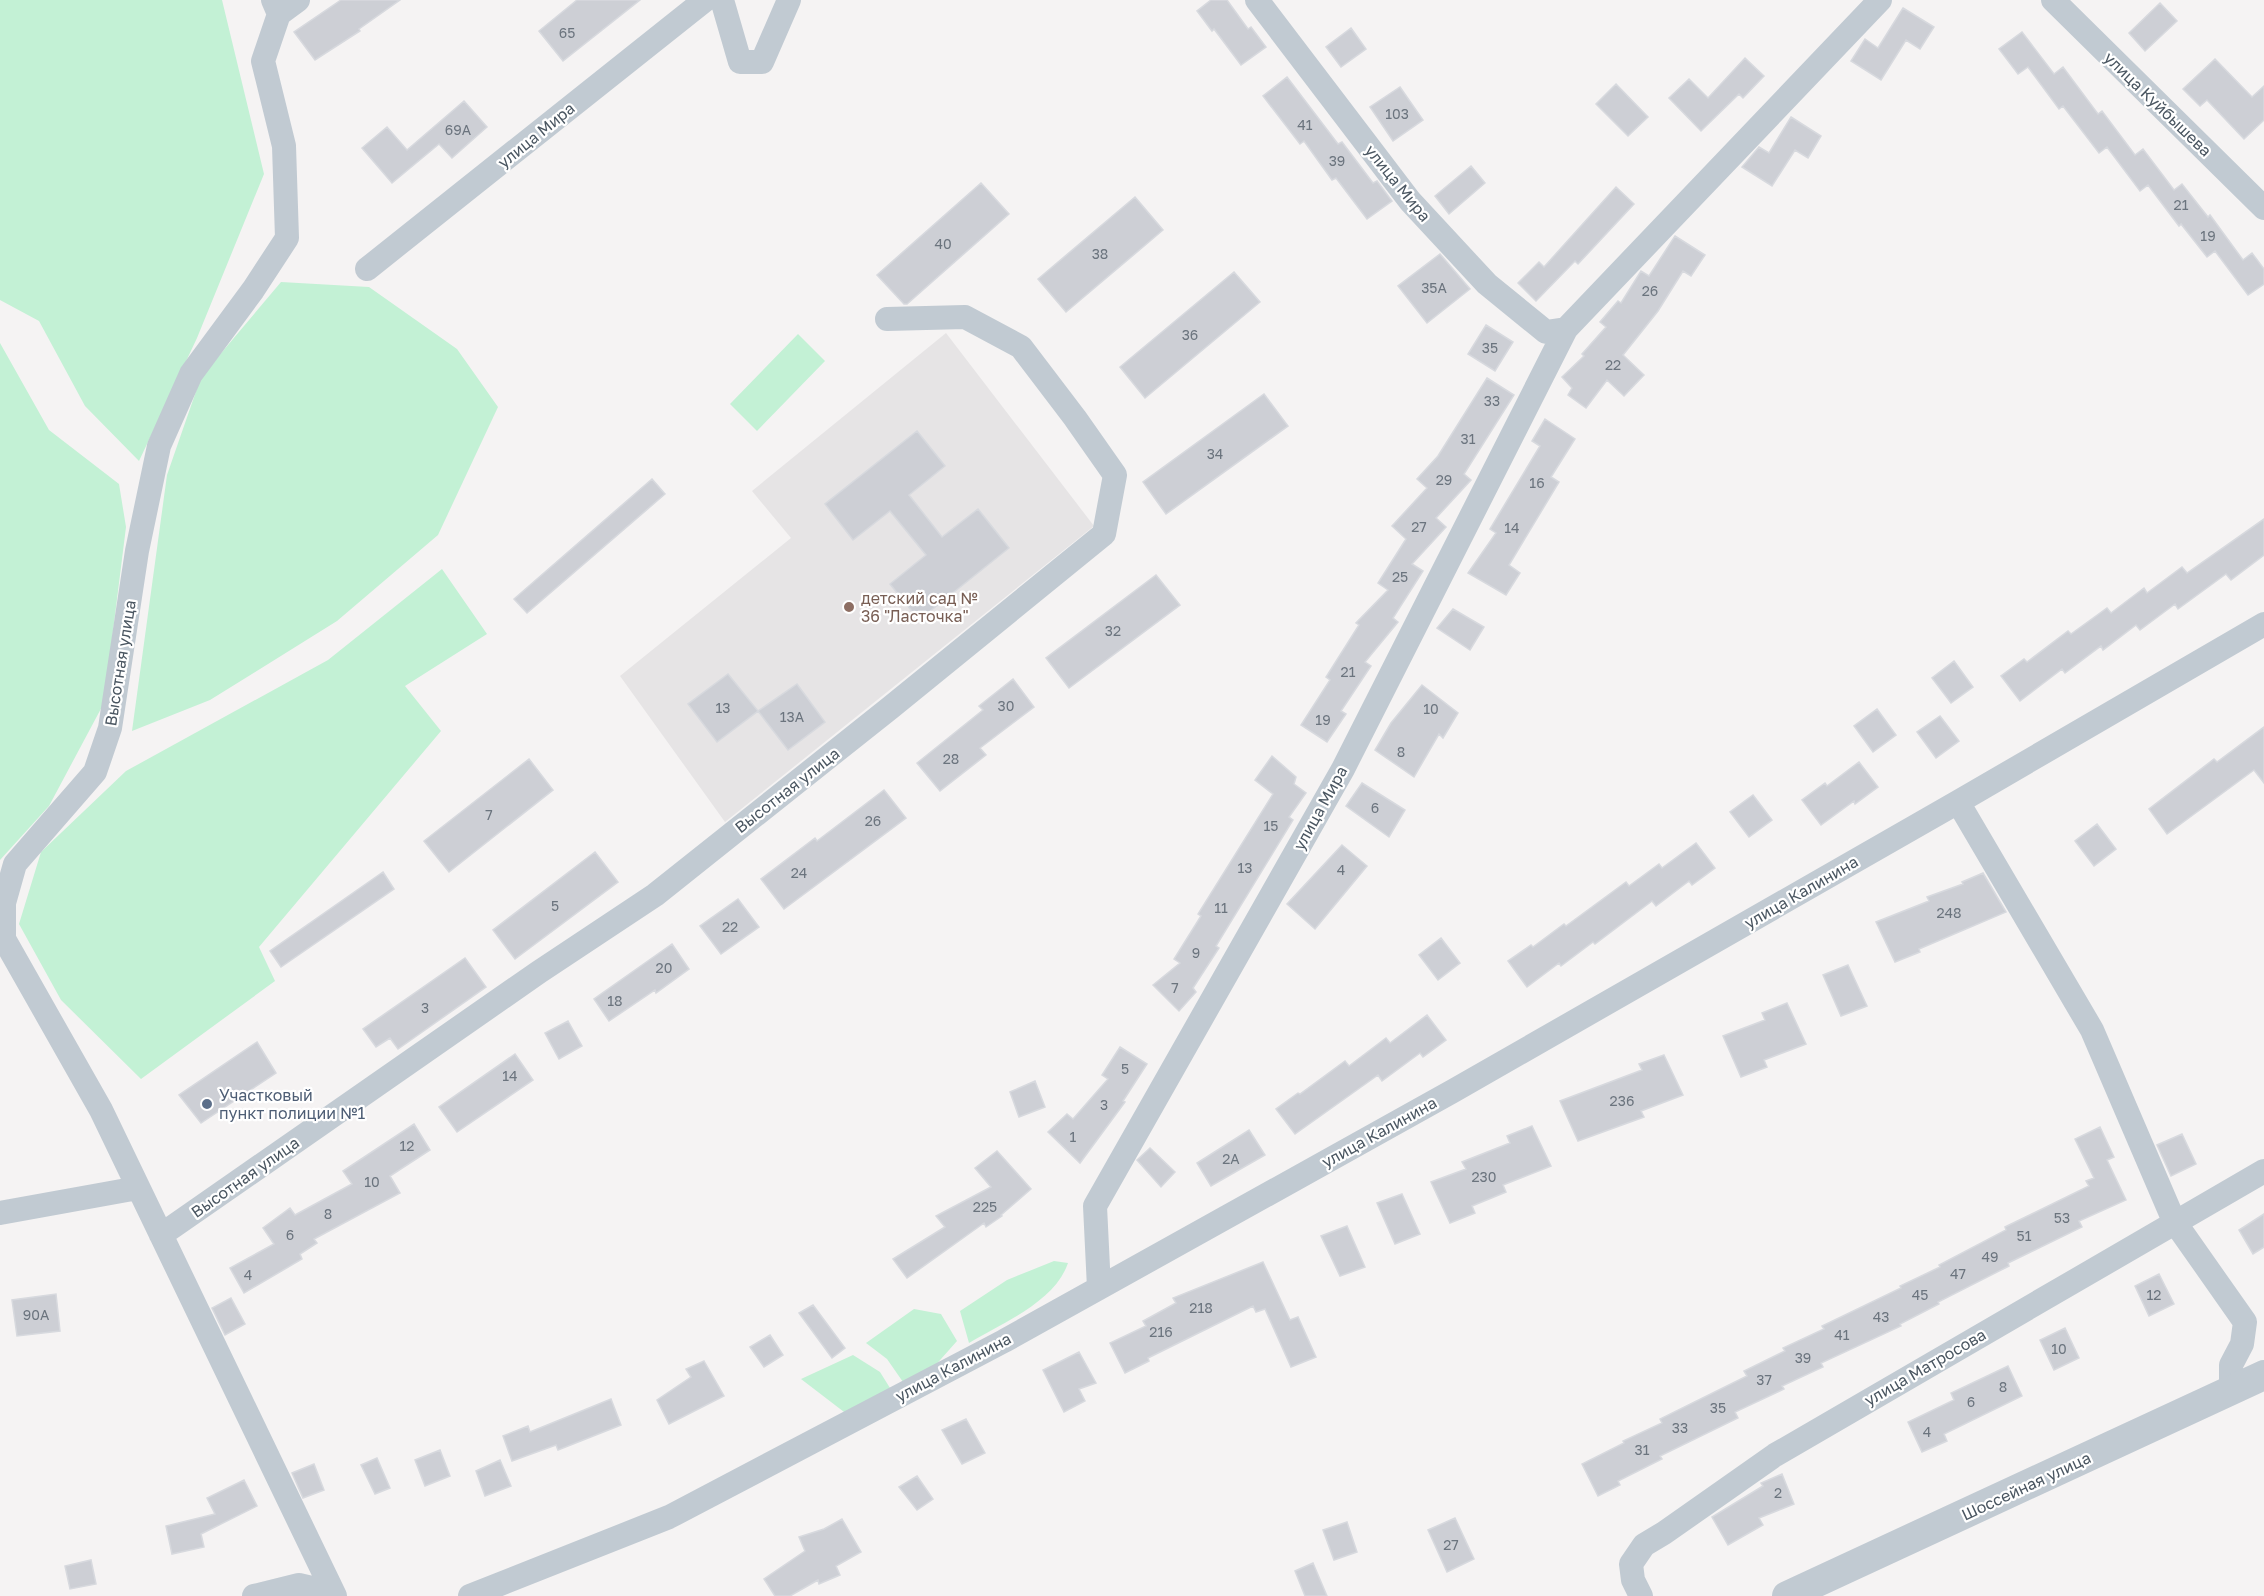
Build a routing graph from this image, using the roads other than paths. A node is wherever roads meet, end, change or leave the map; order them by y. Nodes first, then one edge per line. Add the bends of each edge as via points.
1 (705, 0) edge
2 (722, 0) edge
3 (789, 0) edge
4 (1257, 0) edge
5 (1880, 0) edge
6 (2053, 0) edge
7 (284, 5) edge
8 (2264, 208) edge
9 (367, 269) dead end
10 (887, 319) dead end
11 (1566, 329) junction
12 (2264, 624) edge
13 (1958, 802) junction
14 (2264, 1171) edge
15 (138, 1188) junction
16 (0, 1213) edge
17 (2174, 1221) junction
18 (161, 1235) junction
19 (1099, 1288) junction
20 (2264, 1375) edge
21 (2231, 1391) junction
22 (334, 1594) edge
23 (254, 1596) edge
24 (470, 1596) edge
25 (1641, 1596) edge
26 (1787, 1596) edge

1 - 9 street, улица Мира
2 - 3 street via 740,63 762,62
4 - 11 street, улица Мира via 1410,201 1487,284 1546,332
5 - 11 street, улица Мира
6 - 8 street, улица Куйбышева
7 - 15 street, Высотная улица via 263,61 284,146 286,238 191,374 159,446 137,551 110,728 95,772 15,864 4,903 4,939 101,1110
10 - 18 street, Высотная улица via 965,317 1021,347 1115,475 1104,534 655,895
11 - 19 street, улица Мира via 1343,769 1095,1206
12 - 13 street, улица Калинина
13 - 17 street via 2092,1030
13 - 19 street, улица Калинина
14 - 17 street, улица Матросова
15 - 16 street
15 - 18 street, Высотная улица
17 - 21 street via 2245,1322 2242,1344 2231,1365
17 - 25 street, улица Матросова via 1775,1455 1644,1545 1631,1564
18 - 22 street, Высотная улица
19 - 24 street, улица Калинина via 669,1518
20 - 21 street, Шоссейная улица
21 - 26 street, Шоссейная улица
22 - 23 street via 298,1585

